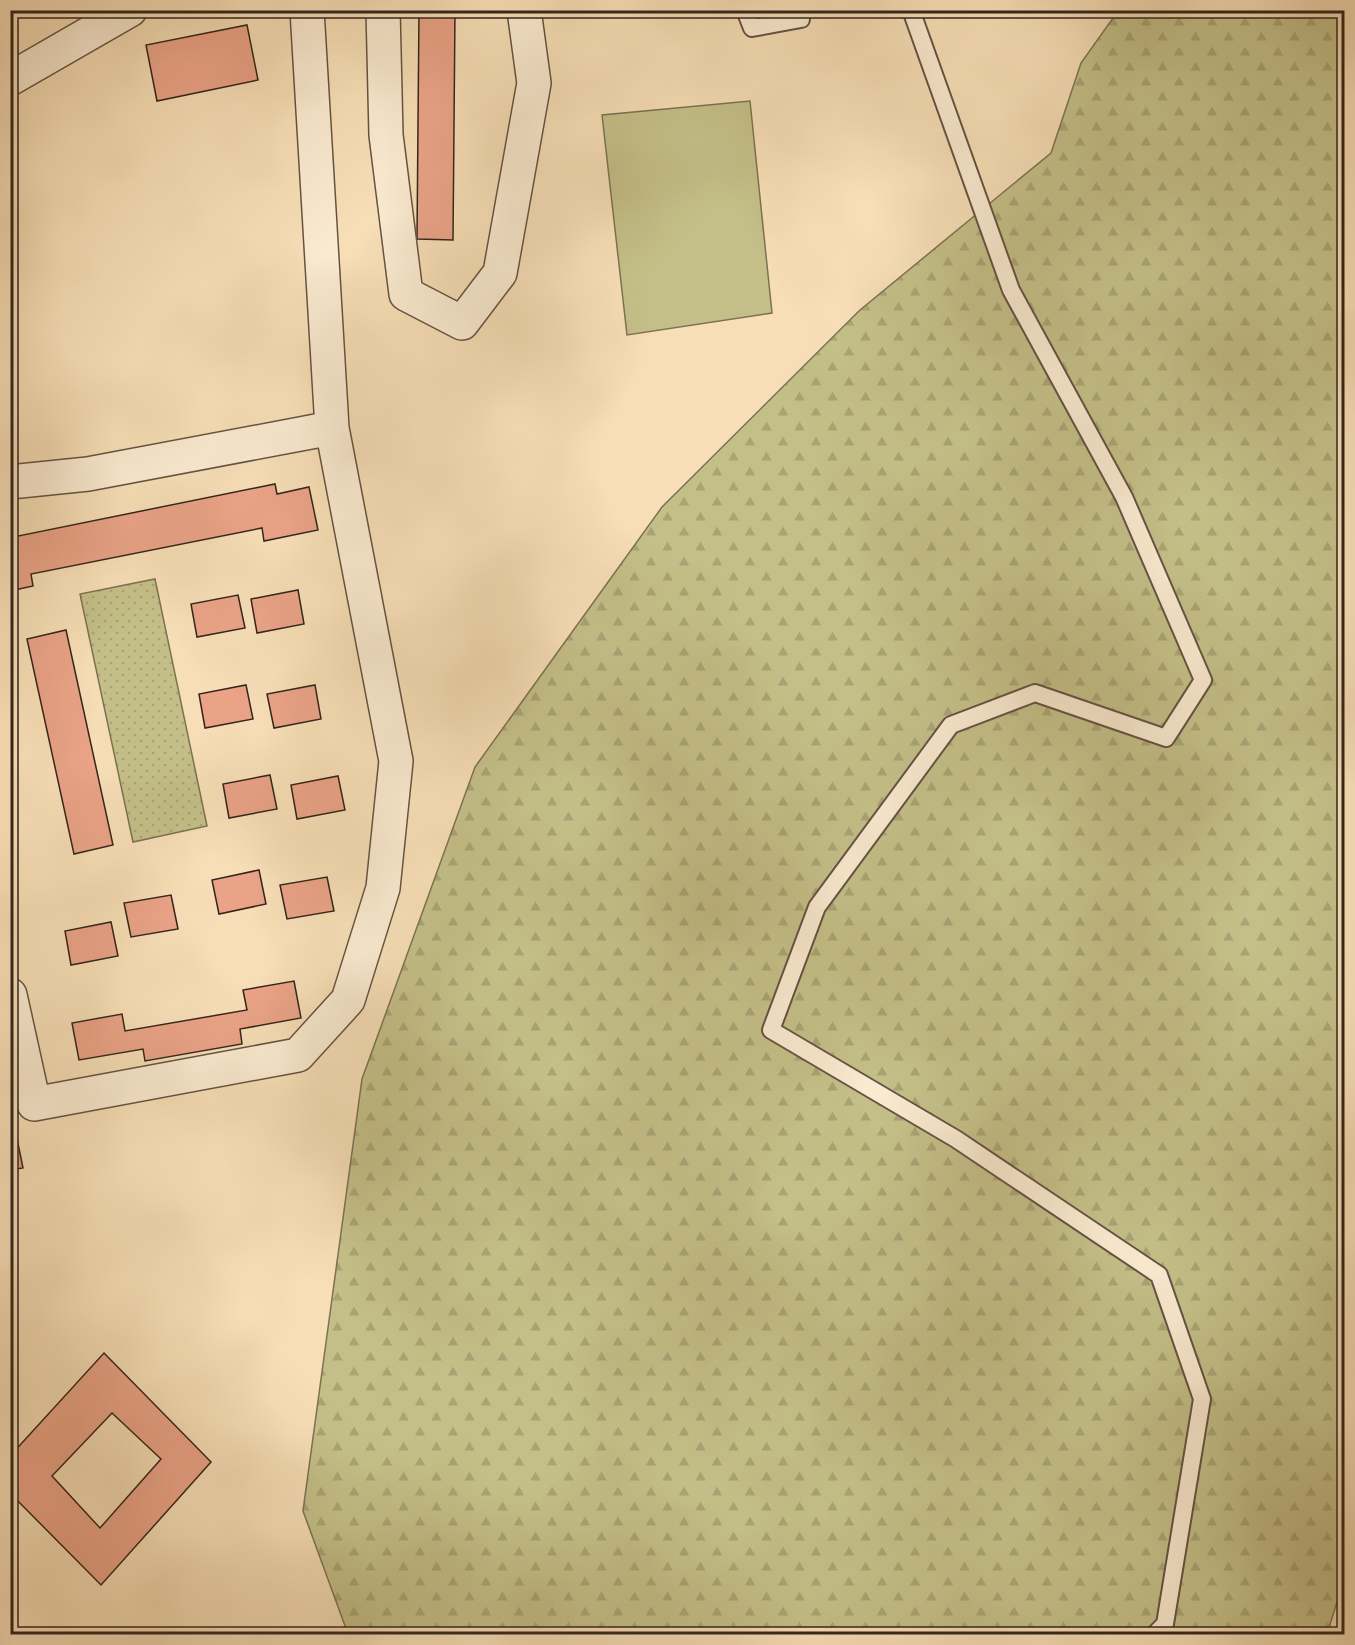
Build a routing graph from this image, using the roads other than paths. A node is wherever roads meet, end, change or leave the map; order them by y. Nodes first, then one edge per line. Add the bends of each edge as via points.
1 (130, 10) edge
2 (307, 10) edge
3 (383, 10) edge
4 (524, 10) edge
5 (746, 10) edge
6 (802, 10) edge
7 (911, 10) edge
8 (10, 79) edge
9 (332, 428) junction
10 (10, 482) edge
11 (10, 995) edge
12 (1155, 1635) edge

1 - 8 street
2 - 9 street
3 - 4 street via 386,135 406,294 462,322 500,273 534,83
5 - 6 lane via 752,28 801,20
7 - 12 lane via 1011,290 1124,497 1203,680 1166,738 1035,693 951,725 817,907 771,1030 956,1139 1159,1275 1202,1400 1165,1624
9 - 10 street via 88,474
9 - 11 street via 396,760 383,888 348,1000 298,1055 34,1104

